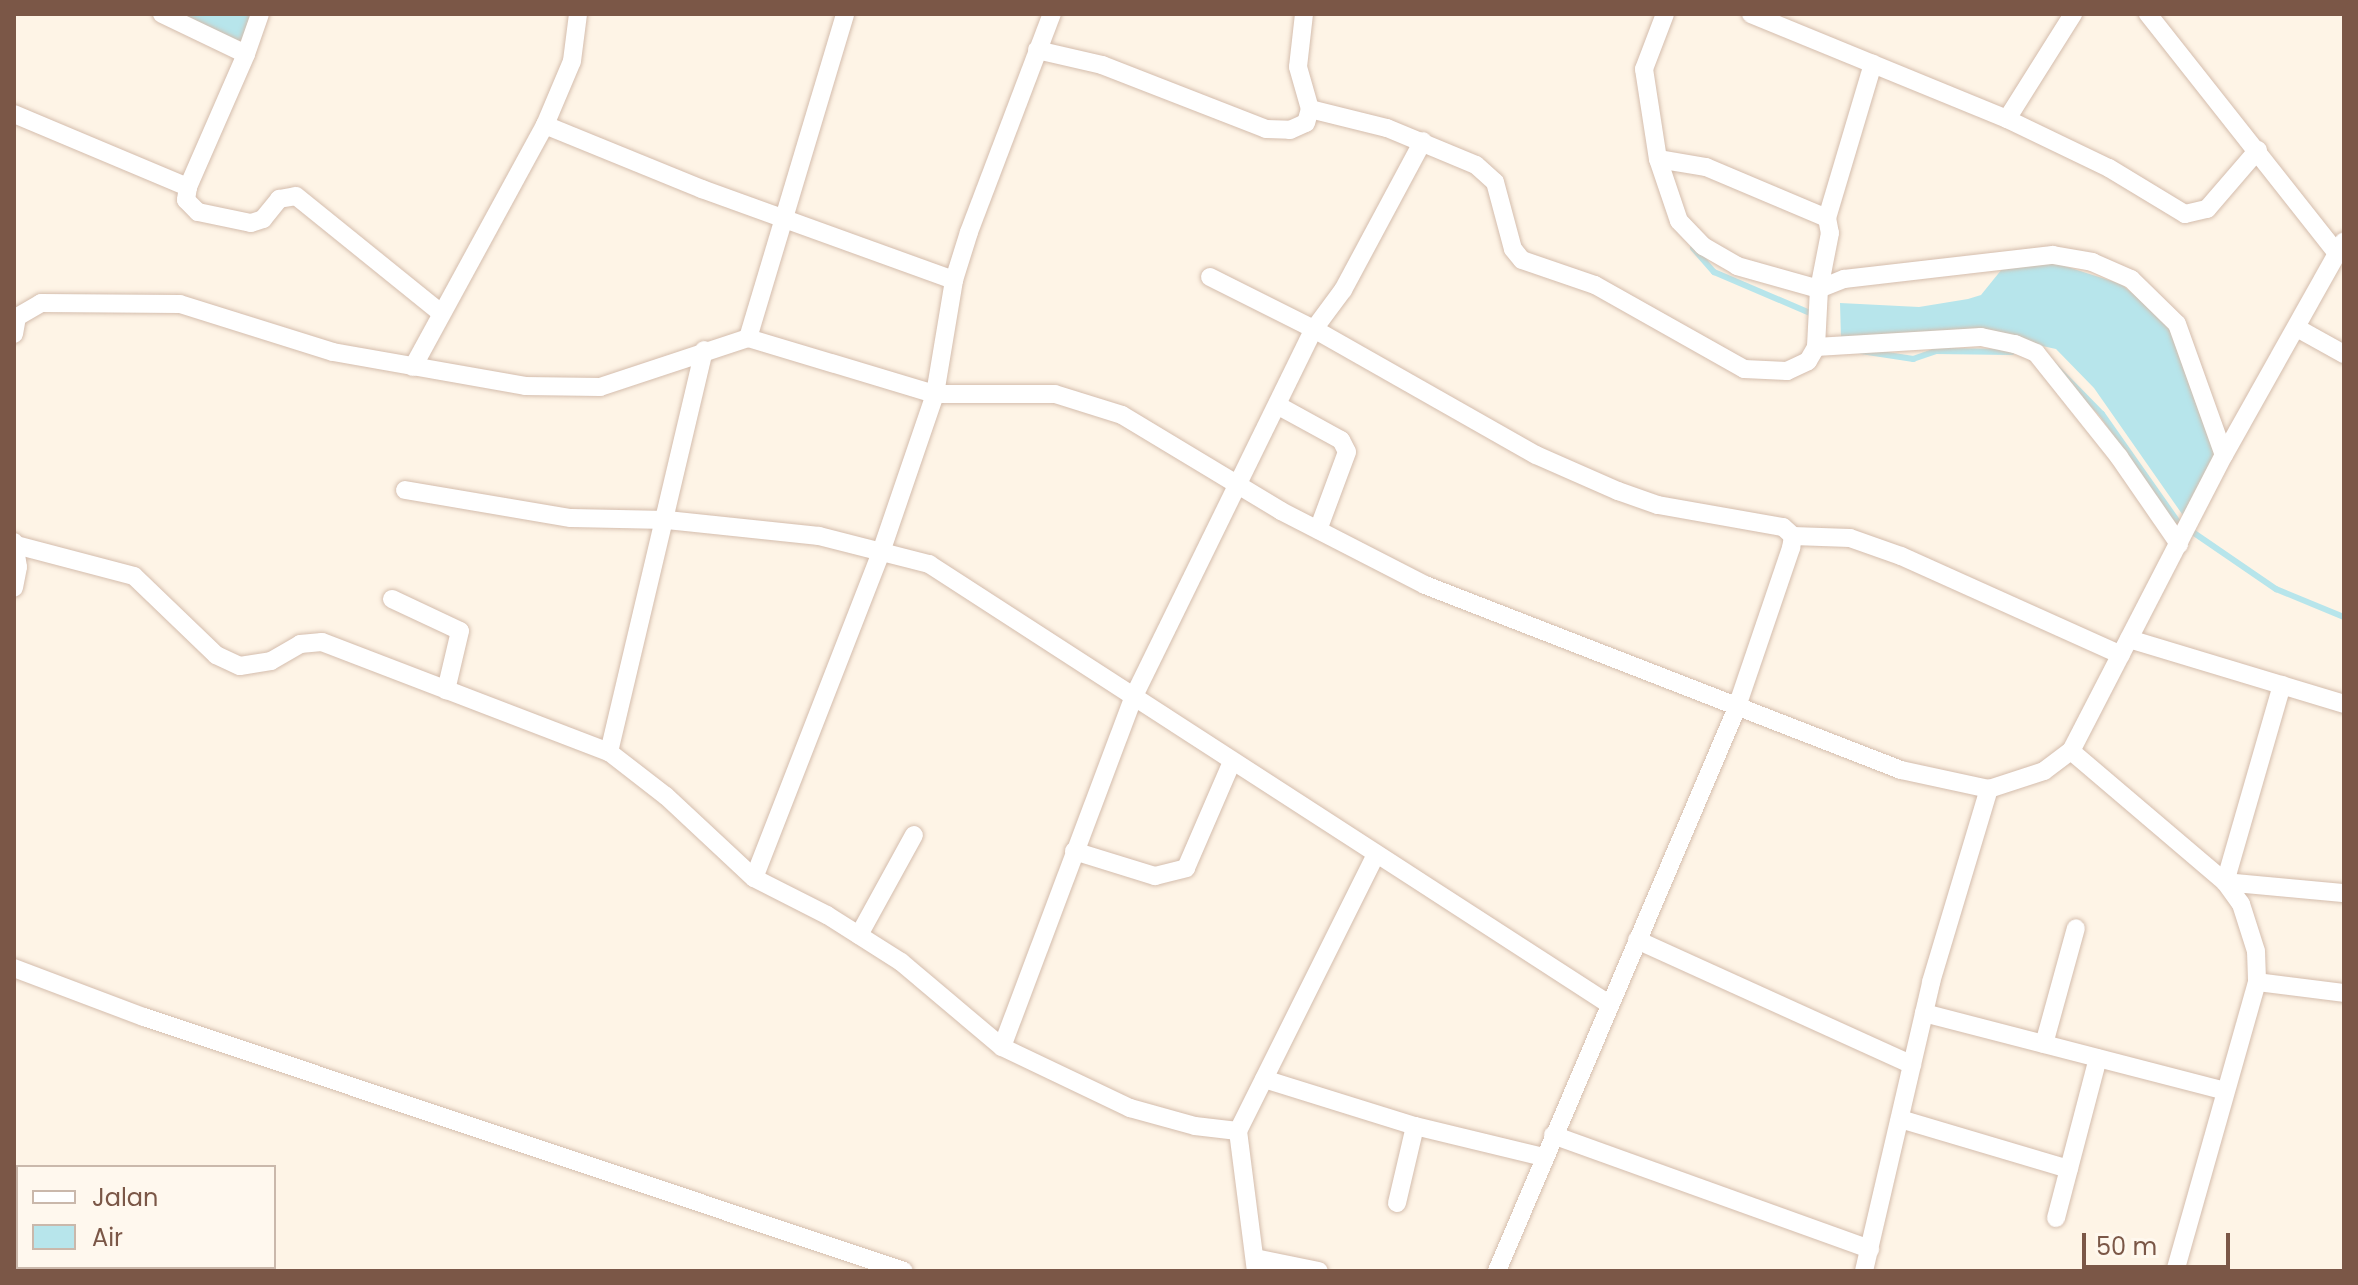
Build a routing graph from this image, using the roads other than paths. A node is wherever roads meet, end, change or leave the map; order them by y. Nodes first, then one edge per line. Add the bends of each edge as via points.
1 (162, 14) edge
2 (260, 14) edge
3 (578, 14) edge
4 (845, 14) edge
5 (1052, 14) edge
6 (1304, 14) edge
7 (1665, 14) edge
8 (1751, 14) edge
9 (2073, 14) edge
10 (2148, 14) edge
11 (1037, 50) junction
12 (246, 54) junction
13 (1873, 64) junction
14 (1310, 109) junction
15 (14, 114) edge
16 (2007, 119) junction
17 (545, 125) junction
18 (1423, 141) junction
19 (2258, 150) junction
20 (1658, 159) junction
21 (188, 187) junction
22 (785, 217) junction
23 (1827, 218) junction
24 (2341, 247) edge
25 (1210, 277) dead end
26 (954, 280) junction
27 (1819, 289) junction
28 (441, 313) junction
29 (15, 322) edge
30 (2297, 328) junction
31 (1314, 329) junction
32 (748, 338) junction
33 (1816, 347) junction
34 (704, 350) junction
35 (2344, 354) edge
36 (413, 367) junction
37 (935, 394) junction
38 (1277, 405) junction
39 (2224, 455) junction
40 (1238, 486) junction
41 (405, 490) dead end
42 (667, 520) junction
43 (1318, 530) junction
44 (1793, 536) junction
45 (15, 544) edge
46 (2179, 544) junction
47 (881, 552) junction
48 (14, 588) edge
49 (392, 599) dead end
50 (2125, 647) junction
51 (2282, 685) junction
52 (446, 690) junction
53 (1133, 698) junction
54 (2344, 704) edge
55 (1736, 710) junction
56 (2071, 751) junction
57 (609, 752) junction
58 (1231, 764) junction
59 (1989, 789) junction
60 (914, 835) dead end
61 (1074, 851) junction
62 (1376, 854) junction
63 (754, 878) junction
64 (2225, 882) junction
65 (2344, 893) edge
66 (2076, 928) dead end
67 (859, 935) junction
68 (1637, 940) junction
69 (14, 968) edge
70 (2257, 982) junction
71 (2344, 993) edge
72 (1609, 1004) junction
73 (1924, 1013) junction
74 (2044, 1044) junction
75 (1002, 1047) junction
76 (2098, 1058) junction
77 (1912, 1065) junction
78 (1264, 1079) junction
79 (2222, 1090) junction
80 (1900, 1119) junction
81 (1415, 1126) junction
82 (1238, 1131) junction
83 (1553, 1135) junction
84 (1543, 1157) junction
85 (2069, 1169) junction
86 (1397, 1203) dead end
87 (2056, 1218) dead end
88 (1870, 1249) junction
89 (1255, 1264) edge
90 (904, 1271) edge
91 (1319, 1271) edge
92 (1497, 1271) edge
93 (1864, 1271) edge
94 (2175, 1271) edge

1 - 12 street
2 - 12 street
3 - 17 street via 572,61
4 - 22 street
5 - 11 street
6 - 14 street via 1298,67
7 - 20 street via 1644,69
8 - 13 street
9 - 16 street
10 - 19 street
11 - 14 street via 1116,70 1266,129 1290,130 1306,123
11 - 26 street
12 - 21 street
13 - 16 street
13 - 23 street
14 - 18 street
15 - 21 street
16 - 19 street via 2109,168 2185,214 2207,209
17 - 22 street
17 - 28 street
18 - 31 street via 1343,290
18 - 33 street via 1490,175 1513,249 1522,260 1595,285 1744,369 1787,371 1808,361
19 - 24 street
20 - 23 street via 1706,167
20 - 27 street via 1679,221 1703,246 1737,266
21 - 28 street via 190,207 251,223 263,219 279,199 296,196
22 - 26 street
22 - 32 street
23 - 27 street via 1830,233
24 - 30 street
25 - 31 street
26 - 37 street
27 - 33 street
27 - 39 street via 1844,279 2015,258 2053,255 2092,262 2131,279 2177,324
28 - 36 street
29 - 36 street via 52,302 180,304 218,312 276,337
30 - 35 street
30 - 39 street
31 - 38 street
31 - 44 street via 1536,455 1618,491 1658,505 1783,527
32 - 34 street
32 - 37 street
33 - 46 street via 1981,337 2036,353 2119,457
34 - 36 street via 600,387 525,386
34 - 42 street
37 - 40 street via 1055,394 1083,401 1122,415
37 - 47 street
38 - 40 street
38 - 43 street via 1341,440 1347,452
39 - 46 street
40 - 43 street
40 - 53 street
41 - 42 street via 571,518
42 - 47 street via 819,536
42 - 57 street
43 - 55 street via 1425,585
44 - 50 street via 1850,538
44 - 55 street
45 - 48 street
45 - 52 street via 134,576 216,655 240,666 271,661 300,644 322,642
46 - 50 street
47 - 53 street via 929,564
47 - 63 street
49 - 52 street via 460,631
50 - 51 street
50 - 56 street
51 - 54 street
51 - 64 street
52 - 57 street
53 - 58 street
53 - 61 street
55 - 59 street via 1901,770
55 - 68 street
56 - 59 street via 2044,771
56 - 64 street
57 - 63 street via 666,796
58 - 61 street via 1186,868 1155,876
58 - 62 street
59 - 73 street
60 - 67 street
61 - 75 street
62 - 72 street
62 - 78 street
63 - 67 street
64 - 65 street
64 - 70 street via 2247,918
66 - 74 street
67 - 75 street via 901,962
68 - 72 street
68 - 77 street
69 - 90 street via 144,1017
70 - 71 street
70 - 79 street
72 - 83 street
73 - 74 street
73 - 77 street
74 - 76 street
75 - 82 street via 1130,1108 1195,1126
76 - 79 street
76 - 85 street
77 - 80 street
78 - 81 street
78 - 82 street
79 - 94 street
80 - 85 street
80 - 88 street
81 - 84 street
81 - 86 street
82 - 89 street
83 - 84 street
83 - 88 street
84 - 92 street
85 - 87 street
88 - 93 street
89 - 91 street

